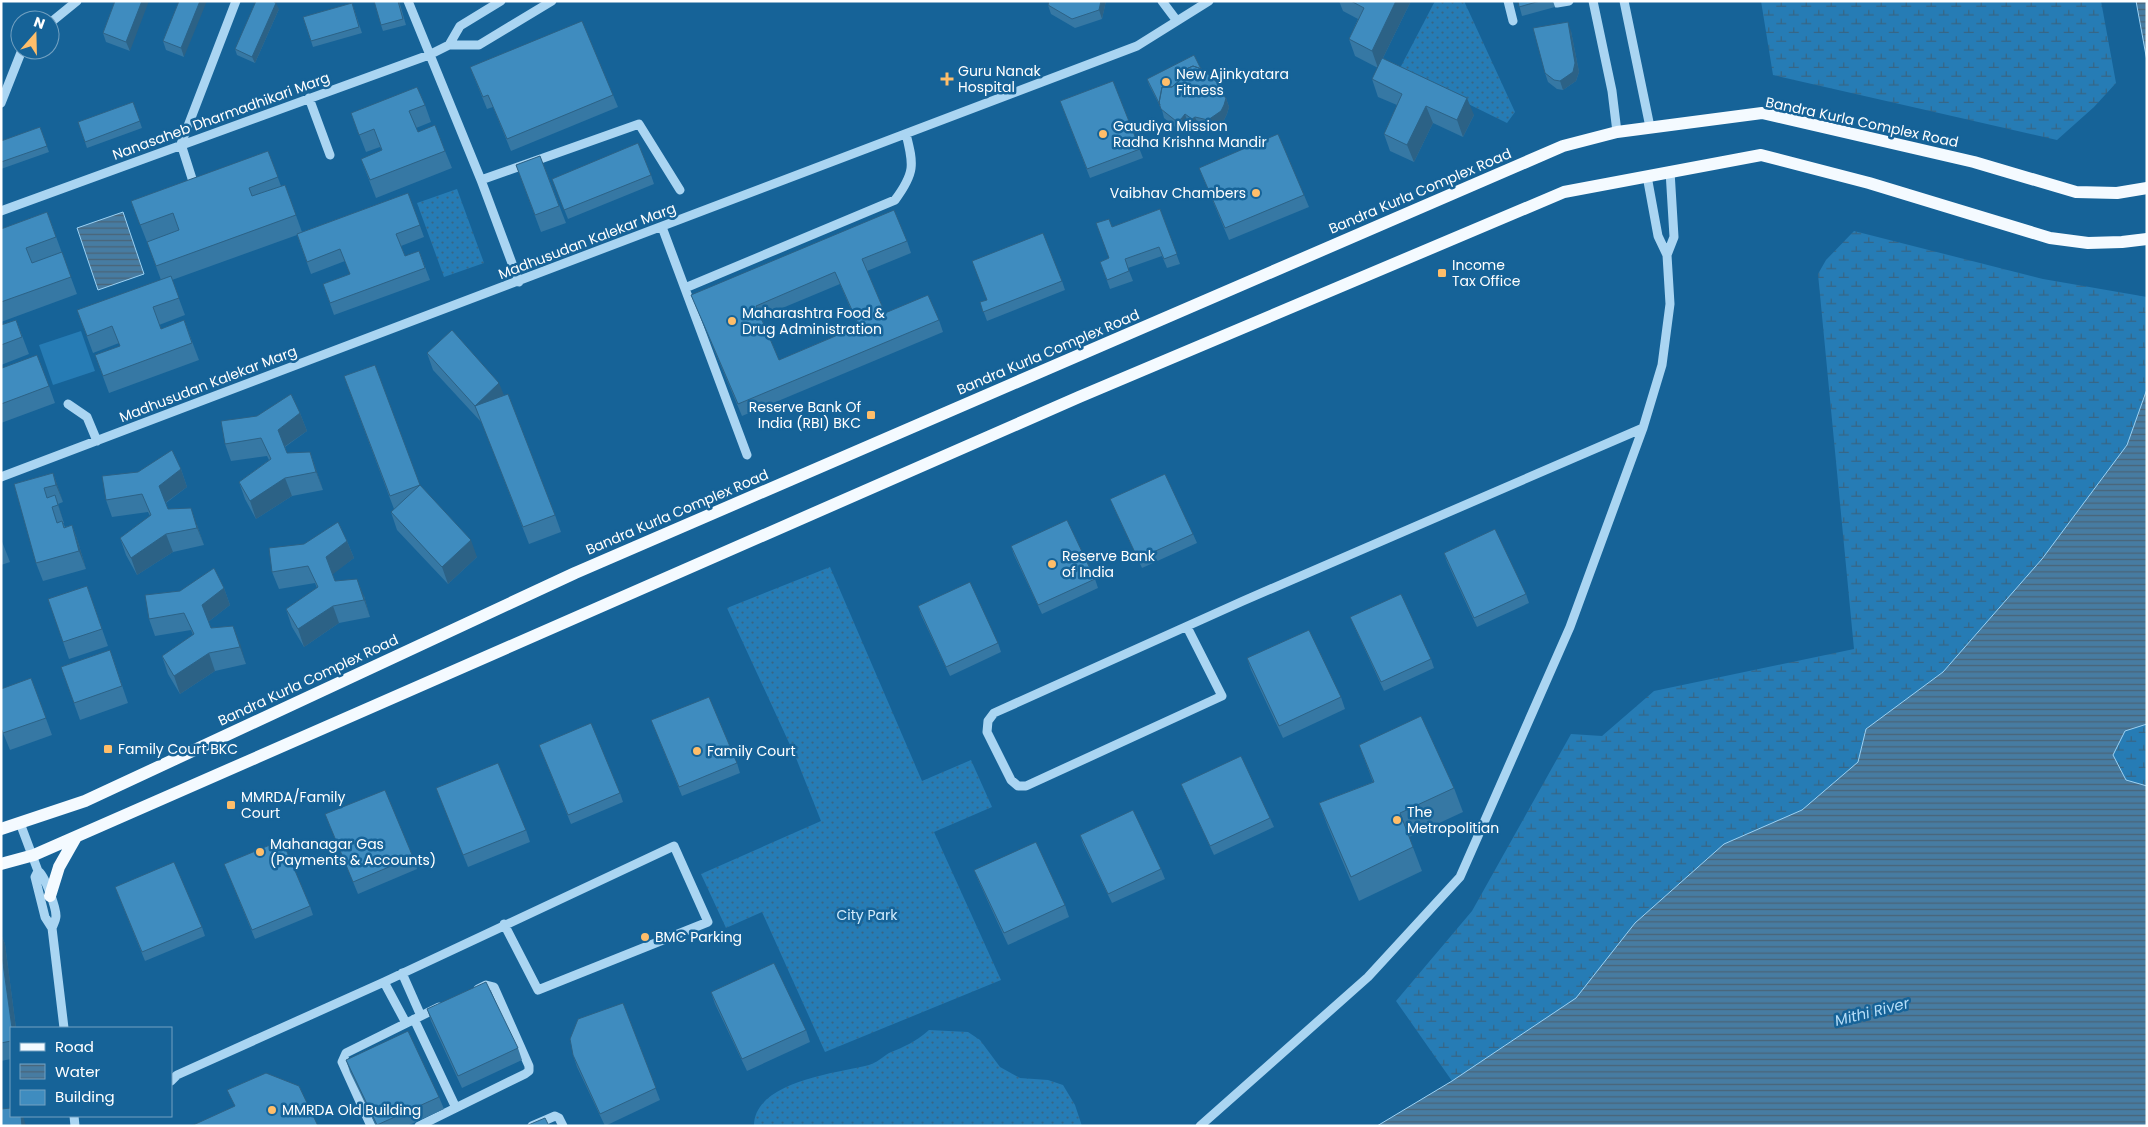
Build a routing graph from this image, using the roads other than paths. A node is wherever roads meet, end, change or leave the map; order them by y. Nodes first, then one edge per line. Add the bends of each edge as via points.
1 (76, 1) edge
2 (236, 1) edge
3 (408, 1) edge
4 (502, 1) edge
5 (552, 1) edge
6 (1162, 1) edge
7 (1210, 1) edge
8 (1508, 1) edge
9 (1569, 1) edge
10 (1593, 1) edge
11 (1624, 1) edge
12 (1557, 5) edge
13 (60, 15) edge
14 (1177, 21) junction
15 (1513, 22) dead end
16 (449, 45) junction
17 (429, 55) junction
18 (18, 60) edge
19 (309, 98) junction
20 (1, 103) edge
21 (1650, 127) junction
22 (1617, 132) junction
23 (906, 134) junction
24 (181, 144) junction
25 (330, 155) dead end
26 (1670, 171) junction
27 (1647, 176) junction
28 (481, 180) junction
29 (195, 188) edge
30 (2147, 188) edge
31 (680, 190) dead end
32 (1, 211) edge
33 (662, 227) junction
34 (2147, 238) edge
35 (1667, 255) junction
36 (519, 282) junction
37 (685, 288) junction
38 (68, 404) dead end
39 (1643, 428) junction
40 (97, 441) junction
41 (747, 454) dead end
42 (1, 477) edge
43 (1187, 627) junction
44 (20, 823) junction
45 (1, 829) edge
46 (76, 837) junction
47 (34, 855) junction
48 (1, 864) edge
49 (38, 871) junction
50 (50, 896) junction
51 (504, 924) junction
52 (52, 928) junction
53 (402, 973) junction
54 (384, 982) junction
55 (470, 992) edge
56 (445, 1004) edge
57 (414, 1019) junction
58 (64, 1027) edge
59 (173, 1077) edge
60 (456, 1108) junction
61 (371, 1126) edge
62 (419, 1126) edge
63 (532, 1126) edge
64 (563, 1126) edge
65 (1200, 1126) edge

1 - 13 street
2 - 24 street
3 - 17 street
4 - 16 street, Nanasaheb Dharmadhikari Marg via 460,26
5 - 16 street, Nanasaheb Dharmadhikari Marg via 478,45
6 - 14 street
7 - 14 street, Madhusudan Kalekar Marg
8 - 15 street
9 - 12 street
10 - 22 street
11 - 21 street
14 - 23 street, Madhusudan Kalekar Marg via 1136,46
16 - 17 street, Nanasaheb Dharmadhikari Marg
17 - 19 street, Nanasaheb Dharmadhikari Marg
17 - 28 street
18 - 20 street
19 - 24 street, Nanasaheb Dharmadhikari Marg
19 - 25 street
21 - 22 main road, Bandra Kurla Complex Road
21 - 30 main road, Bandra Kurla Complex Road via 1762,113 1974,162 2076,192 2117,193
22 - 44 main road, Bandra Kurla Complex Road via 1563,146 1526,161 575,573 85,800
23 - 33 street, Madhusudan Kalekar Marg
23 - 37 street via 912,160 909,181 895,200
24 - 29 street
24 - 32 street, Nanasaheb Dharmadhikari Marg
26 - 27 main road
26 - 34 main road via 1761,155 1869,183 2050,238 2088,243
26 - 35 street via 1674,236
27 - 35 street via 1658,236
27 - 46 main road via 1564,192 1070,401
28 - 31 street via 639,124
28 - 36 street
33 - 36 street, Madhusudan Kalekar Marg
33 - 37 street
35 - 39 street via 1670,304 1662,365
36 - 40 street, Madhusudan Kalekar Marg
37 - 41 street
38 - 40 street via 87,416
39 - 43 street
39 - 65 street via 1563,643 1460,877 1368,977
40 - 42 street, Madhusudan Kalekar Marg
43 - 43 street via 994,713 988,721 987,732 1011,780 1018,786 1026,786 1222,696
44 - 45 main road, Bandra Kurla Complex Road
44 - 47 street
46 - 47 main road
46 - 50 main road via 59,867
47 - 48 main road
47 - 49 street
49 - 50 street
49 - 52 street via 35,877 44,917
50 - 52 street via 56,917
51 - 51 street via 538,990 708,922 674,846
51 - 53 street
52 - 58 street
53 - 54 street
53 - 57 street
54 - 57 street
54 - 59 street
55 - 60 street via 486,985 494,987 529,1070
56 - 57 street
57 - 60 street
57 - 61 street via 343,1056 342,1062
60 - 62 street
63 - 64 street via 555,1116

